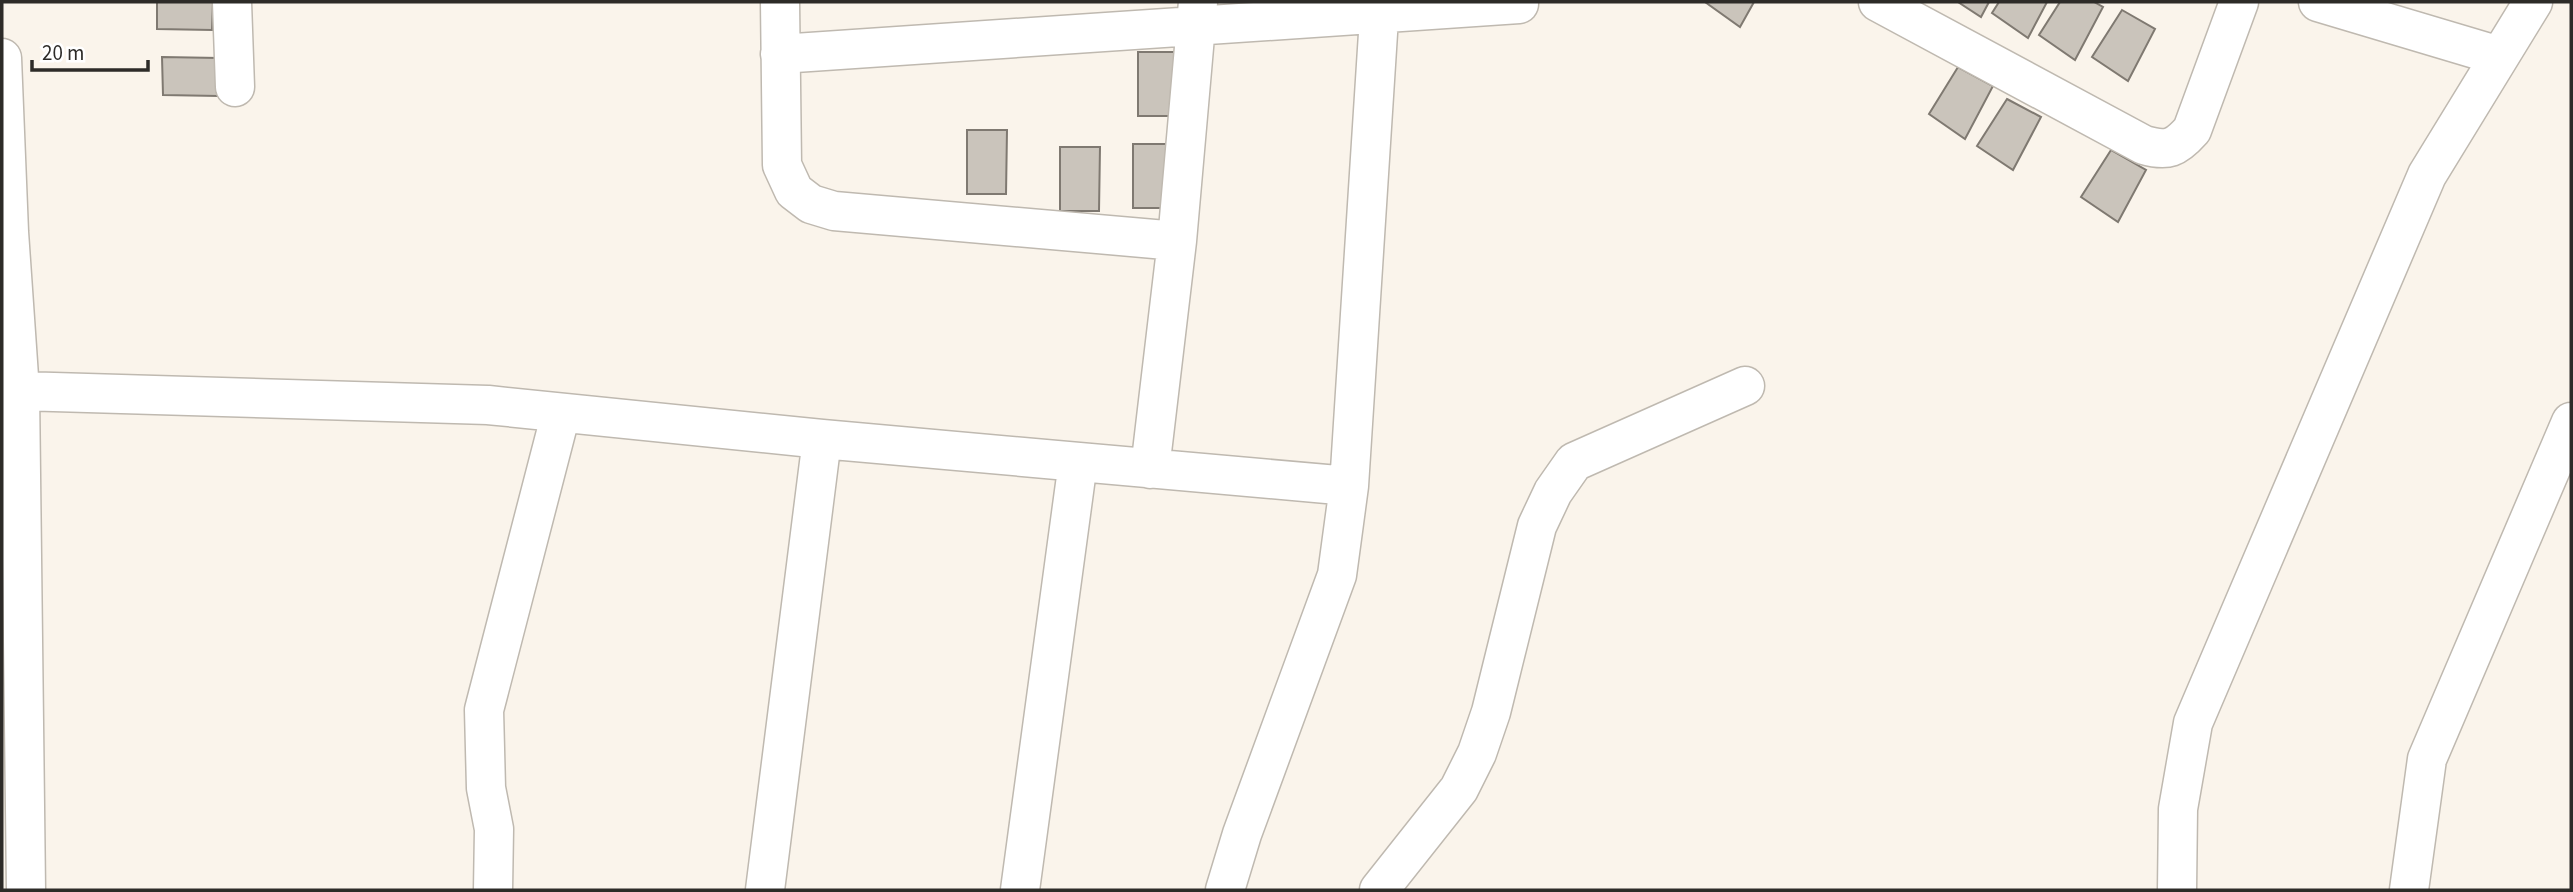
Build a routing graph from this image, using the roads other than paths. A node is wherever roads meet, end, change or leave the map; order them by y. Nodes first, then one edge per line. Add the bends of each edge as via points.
1 (232, 2) edge
2 (780, 2) edge
3 (1878, 2) edge
4 (2239, 2) edge
5 (2318, 2) edge
6 (2533, 2) edge
7 (1519, 4) dead end
8 (1380, 8) edge
9 (1198, 14) edge
10 (780, 54) junction
11 (2498, 56) junction
12 (2, 58) edge
13 (235, 87) dead end
14 (5, 232) edge
15 (1178, 241) junction
16 (1745, 386) dead end
17 (20, 391) junction
18 (561, 413) junction
19 (2571, 422) edge
20 (822, 439) junction
21 (1078, 462) junction
22 (1150, 468) junction
23 (1349, 486) junction
24 (14, 848) edge
25 (26, 890) edge
26 (493, 890) edge
27 (765, 890) edge
28 (1020, 890) edge
29 (1225, 890) edge
30 (1379, 890) edge
31 (2177, 890) edge
32 (2409, 890) edge

1 - 13 street
2 - 10 street
3 - 4 street via 2144,145 2164,151 2179,145 2192,130
5 - 11 street
6 - 11 street
7 - 8 street
8 - 9 street
8 - 23 street
9 - 10 street
9 - 15 street
10 - 15 street via 782,165 794,191 811,204 834,211
11 - 31 street via 2427,175 2399,234 2193,723 2178,809
12 - 14 street
14 - 17 street
15 - 22 street
16 - 30 street via 1574,462 1537,526 1492,712 1477,753 1459,789
17 - 18 street via 488,405
17 - 24 street
18 - 20 street
18 - 26 street via 484,710 486,788 494,829
19 - 32 street via 2427,759
20 - 21 street
20 - 27 street
21 - 22 street
21 - 28 street
22 - 23 street
23 - 29 street via 1337,575
24 - 25 street

